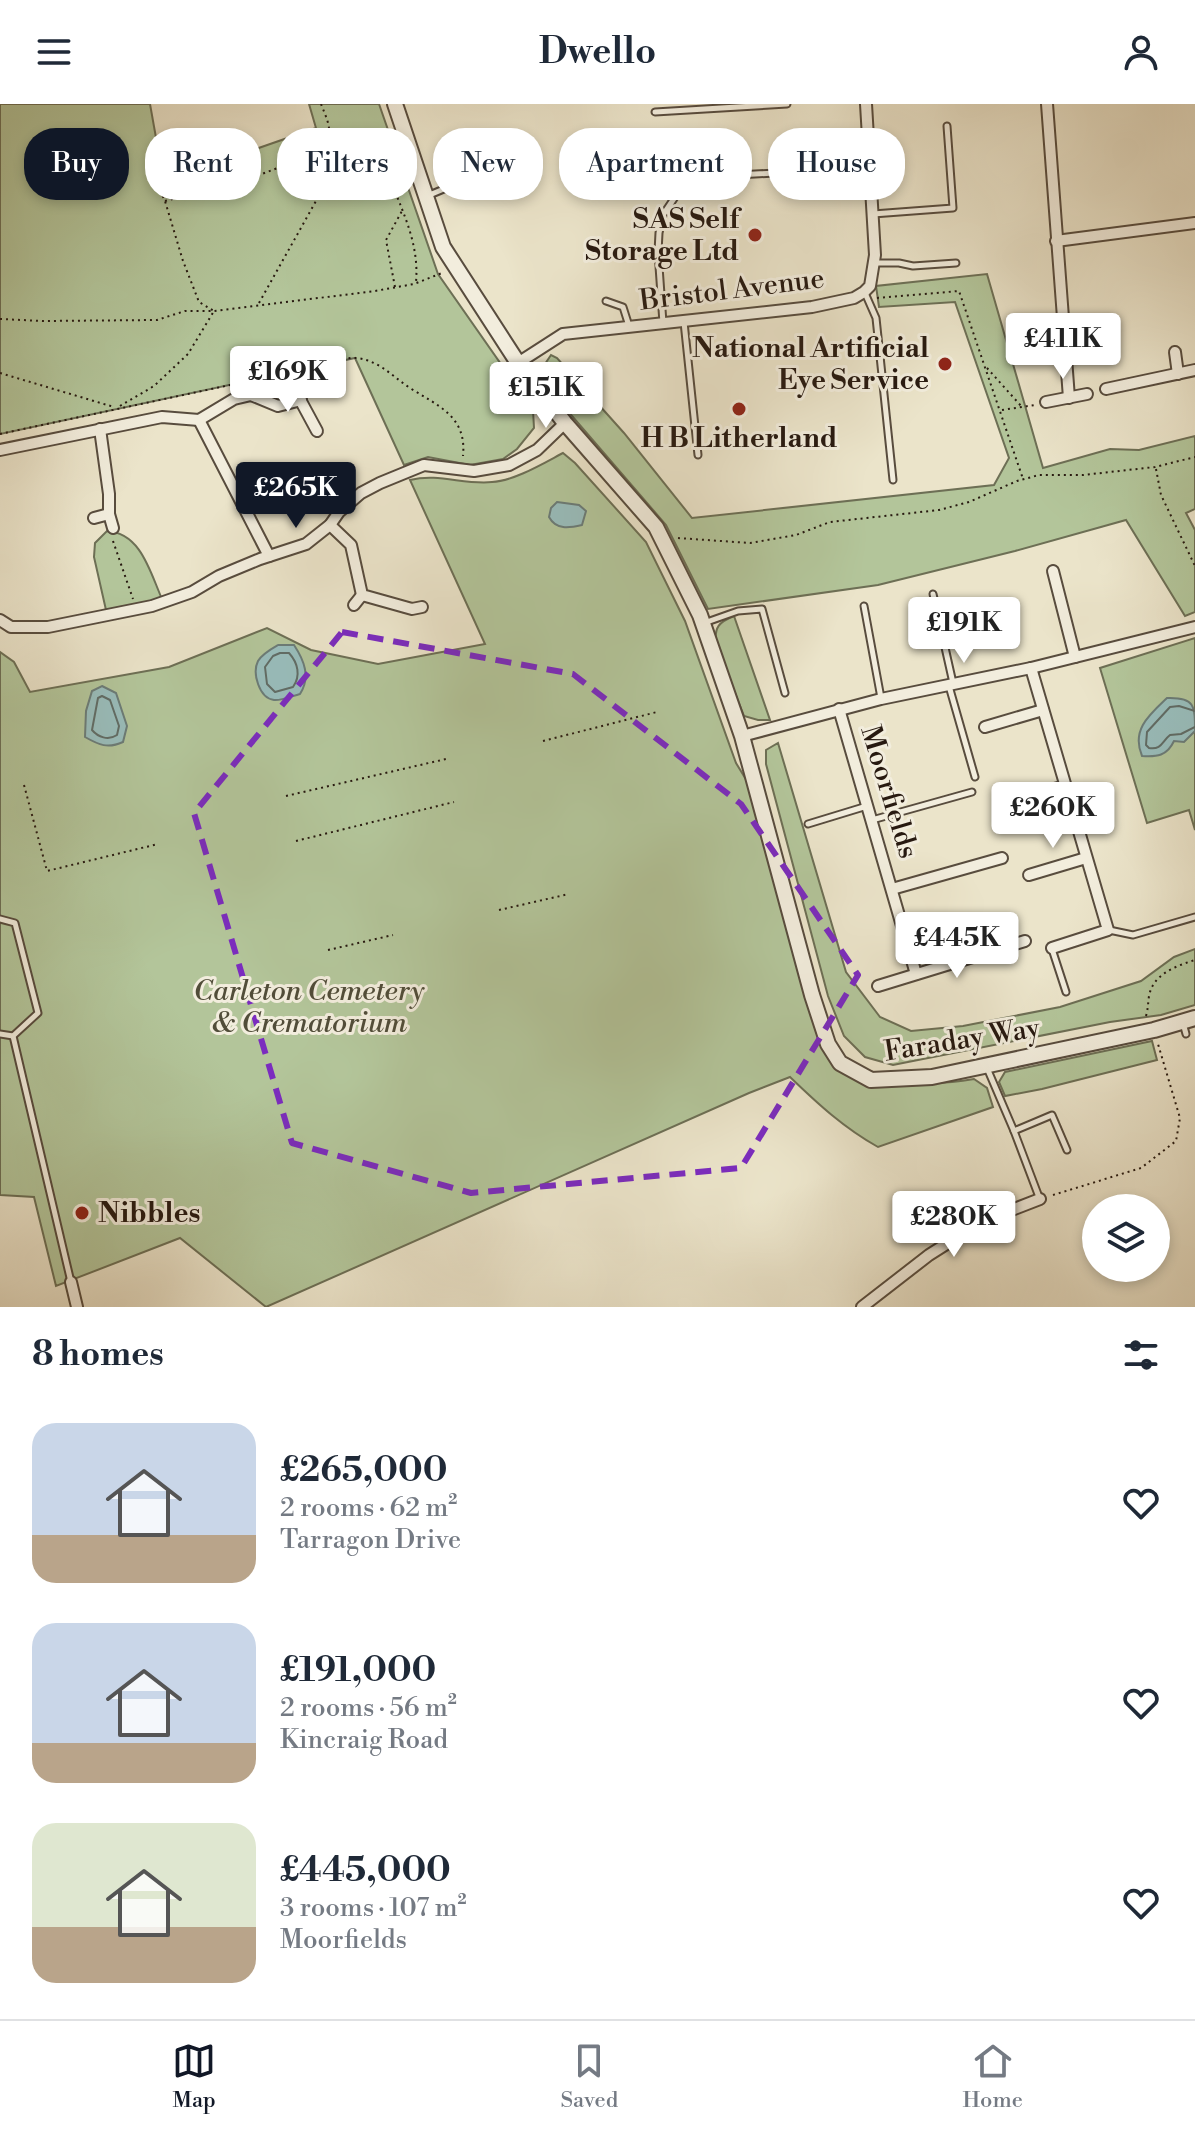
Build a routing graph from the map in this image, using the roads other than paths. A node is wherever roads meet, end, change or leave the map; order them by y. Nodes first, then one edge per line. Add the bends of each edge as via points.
1 (395, 104) edge
2 (787, 104) edge
3 (866, 104) edge
4 (1047, 104) edge
5 (655, 112) dead end
6 (947, 126) dead end
7 (868, 128) edge
8 (433, 193) edge
9 (426, 196) junction
10 (673, 200) edge
11 (872, 200) edge
12 (873, 214) junction
13 (1195, 223) edge
14 (1056, 241) junction
15 (875, 263) junction
16 (956, 263) dead end
17 (867, 289) junction
18 (606, 301) dead end
19 (684, 321) junction
20 (663, 323) junction
21 (630, 327) junction
22 (1175, 352) dead end
23 (518, 363) junction
24 (1195, 370) edge
25 (1178, 374) junction
26 (290, 381) dead end
27 (1106, 389) dead end
28 (1087, 394) dead end
29 (1069, 398) junction
30 (301, 400) junction
31 (1046, 402) dead end
32 (199, 420) junction
33 (565, 423) junction
34 (100, 429) junction
35 (317, 431) dead end
36 (0, 450) edge
37 (698, 455) dead end
38 (893, 480) dead end
39 (109, 514) junction
40 (94, 518) dead end
41 (330, 525) junction
42 (113, 528) road end
43 (269, 556) junction
44 (1053, 571) dead end
45 (933, 594) dead end
46 (362, 595) junction
47 (354, 605) dead end
48 (864, 606) dead end
49 (422, 607) dead end
50 (0, 620) edge
51 (703, 623) junction
52 (1195, 627) edge
53 (1075, 657) junction
54 (1031, 668) junction
55 (951, 685) junction
56 (785, 693) dead end
57 (881, 699) junction
58 (839, 709) junction
59 (1043, 710) junction
60 (985, 727) dead end
61 (742, 736) junction
62 (975, 777) dead end
63 (1065, 786) junction
64 (972, 792) dead end
65 (1006, 803) dead end
66 (868, 806) junction
67 (872, 820) junction
68 (808, 824) dead end
69 (1002, 858) dead end
70 (1086, 858) junction
71 (1029, 875) dead end
72 (892, 889) junction
73 (1195, 917) edge
74 (0, 919) edge
75 (1108, 930) junction
76 (1025, 941) dead end
77 (1052, 948) joint
78 (916, 974) junction
79 (878, 986) dead end
80 (1066, 992) dead end
81 (1188, 1025) edge
82 (0, 1034) edge
83 (13, 1036) junction
84 (987, 1068) junction
85 (1014, 1131) junction
86 (1067, 1150) dead end
87 (1040, 1199) joint
88 (71, 1282) joint
89 (77, 1307) edge
90 (862, 1307) edge

1 - 9 street, Faraday Way
2 - 5 lane
3 - 7 street
4 - 14 street
6 - 12 lane via 953,208
8 - 9 lane
9 - 23 street, Faraday Way via 443,247
10 - 20 lane via 663,215 658,252
11 - 12 street
12 - 15 street
13 - 14 street
14 - 29 street
15 - 16 lane
15 - 17 street
17 - 19 street, Bristol Avenue via 854,298 812,307
17 - 38 lane via 876,318
18 - 21 lane via 623,307
19 - 20 street, Bristol Avenue
19 - 37 lane
20 - 21 street, Bristol Avenue
21 - 23 street, Bristol Avenue via 563,334
22 - 25 street
23 - 33 street, Faraday Way
24 - 25 street
25 - 27 street
26 - 30 street
28 - 29 street
29 - 31 street
30 - 32 street via 278,406 251,395
30 - 35 street
32 - 34 street via 162,417
32 - 43 street
33 - 41 street via 537,450 509,465 474,471 424,465 380,483
33 - 51 street, Faraday Way via 661,537
34 - 36 street
34 - 39 street
39 - 40 street
39 - 42 street
41 - 43 street via 295,550
41 - 46 street via 351,545
43 - 50 street via 137,611 48,627 11,627
44 - 53 street
45 - 55 lane
46 - 47 street
46 - 49 street
48 - 57 lane
51 - 56 lane via 762,609
51 - 61 street, Faraday Way
52 - 53 street
53 - 54 street
54 - 55 street
54 - 59 street
55 - 57 street
55 - 62 lane
57 - 58 street
58 - 61 street
58 - 66 street, Moorfields
59 - 60 street
59 - 63 street
61 - 84 street, Faraday Way via 812,995 840,1063 871,1080
63 - 65 street
63 - 70 street
64 - 67 lane
66 - 67 street, Moorfields
66 - 68 lane
67 - 72 street, Moorfields
69 - 72 street, Moorfields
70 - 71 street
70 - 75 street
72 - 78 street, Moorfields
73 - 75 lane via 1133,935
74 - 83 lane via 15,923 38,1013
75 - 77 street
76 - 78 street
77 - 80 lane
78 - 79 street
81 - 84 street, Faraday Way
82 - 83 lane
83 - 88 lane
84 - 85 lane
85 - 86 lane via 1052,1115
85 - 87 lane
87 - 90 street via 981,1222
88 - 89 street

